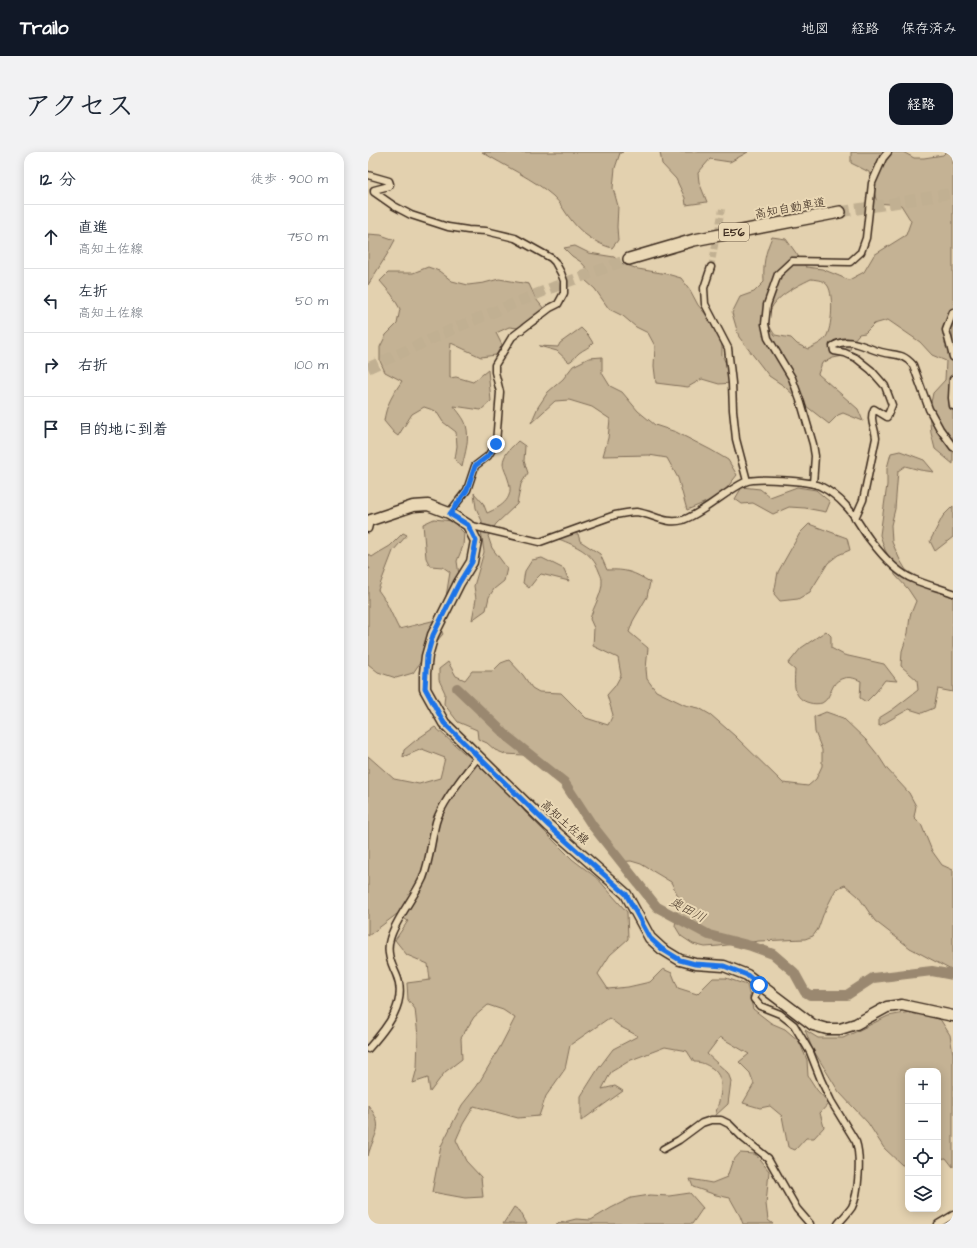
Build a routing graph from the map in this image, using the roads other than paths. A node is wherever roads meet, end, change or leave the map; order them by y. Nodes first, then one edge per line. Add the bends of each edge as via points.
1 (888, 152) edge
2 (368, 175) edge
3 (840, 212) tunnel mouth
4 (629, 259) tunnel mouth
5 (711, 267) tunnel mouth
6 (953, 312) edge
7 (953, 357) edge
8 (953, 379) edge
9 (953, 406) edge
10 (953, 447) edge
11 (747, 481) junction
12 (813, 484) junction
13 (450, 514) junction
14 (855, 518) junction
15 (369, 524) edge
16 (468, 525) junction
17 (953, 593) edge
18 (479, 756) junction
19 (759, 985) junction
20 (953, 1016) edge
21 (368, 1049) edge
22 (663, 1149) dead end
23 (953, 1216) edge
24 (810, 1224) edge
25 (838, 1224) edge
26 (938, 1224) edge

1 - 12 street via 872,183 866,238 861,252 850,262 792,261 778,274 767,305 765,324 768,338 792,378 813,444
2 - 13 street via 389,181 388,186 374,192 411,215 448,227 507,235 530,245 555,262 564,281 564,293 558,304 512,337 495,365 500,392 496,444 488,456 475,466 467,490
3 - 4 highway, 高知自動車道 / E56 via 694,240
5 - 11 street via 704,288 705,304 728,348 736,439
6 - 7 street via 946,330
8 - 9 street
10 - 14 street via 929,409 908,359 857,343 833,346 834,351 856,358 871,370 885,386 892,405 887,417 874,409 871,417 876,438 863,500
11 - 12 street via 775,480
11 - 16 street via 693,515 672,522 628,512 540,542
12 - 14 street via 836,496
13 - 15 main road via 428,505 413,506
13 - 16 main road
14 - 17 street via 883,556 897,569 912,579
16 - 18 main road, 高知土佐線 via 476,541 472,562 433,635 427,656 425,688 444,723
18 - 19 main road, 高知土佐線 via 549,826 626,894 650,938 662,949 680,960 724,966 741,972
18 - 21 street via 465,772 436,821 423,878 389,940 390,963 397,976 400,995 393,1015
19 - 20 main road, 高知土佐線 via 813,1025 827,1029 840,1029 856,1024 887,1007 902,1005
19 - 25 street via 754,999 760,1006 780,1014 794,1025 810,1052 831,1101 858,1148 860,1164 855,1198 852,1207
22 - 24 street via 702,1123 720,1120 729,1124 768,1158 797,1209
23 - 26 street

